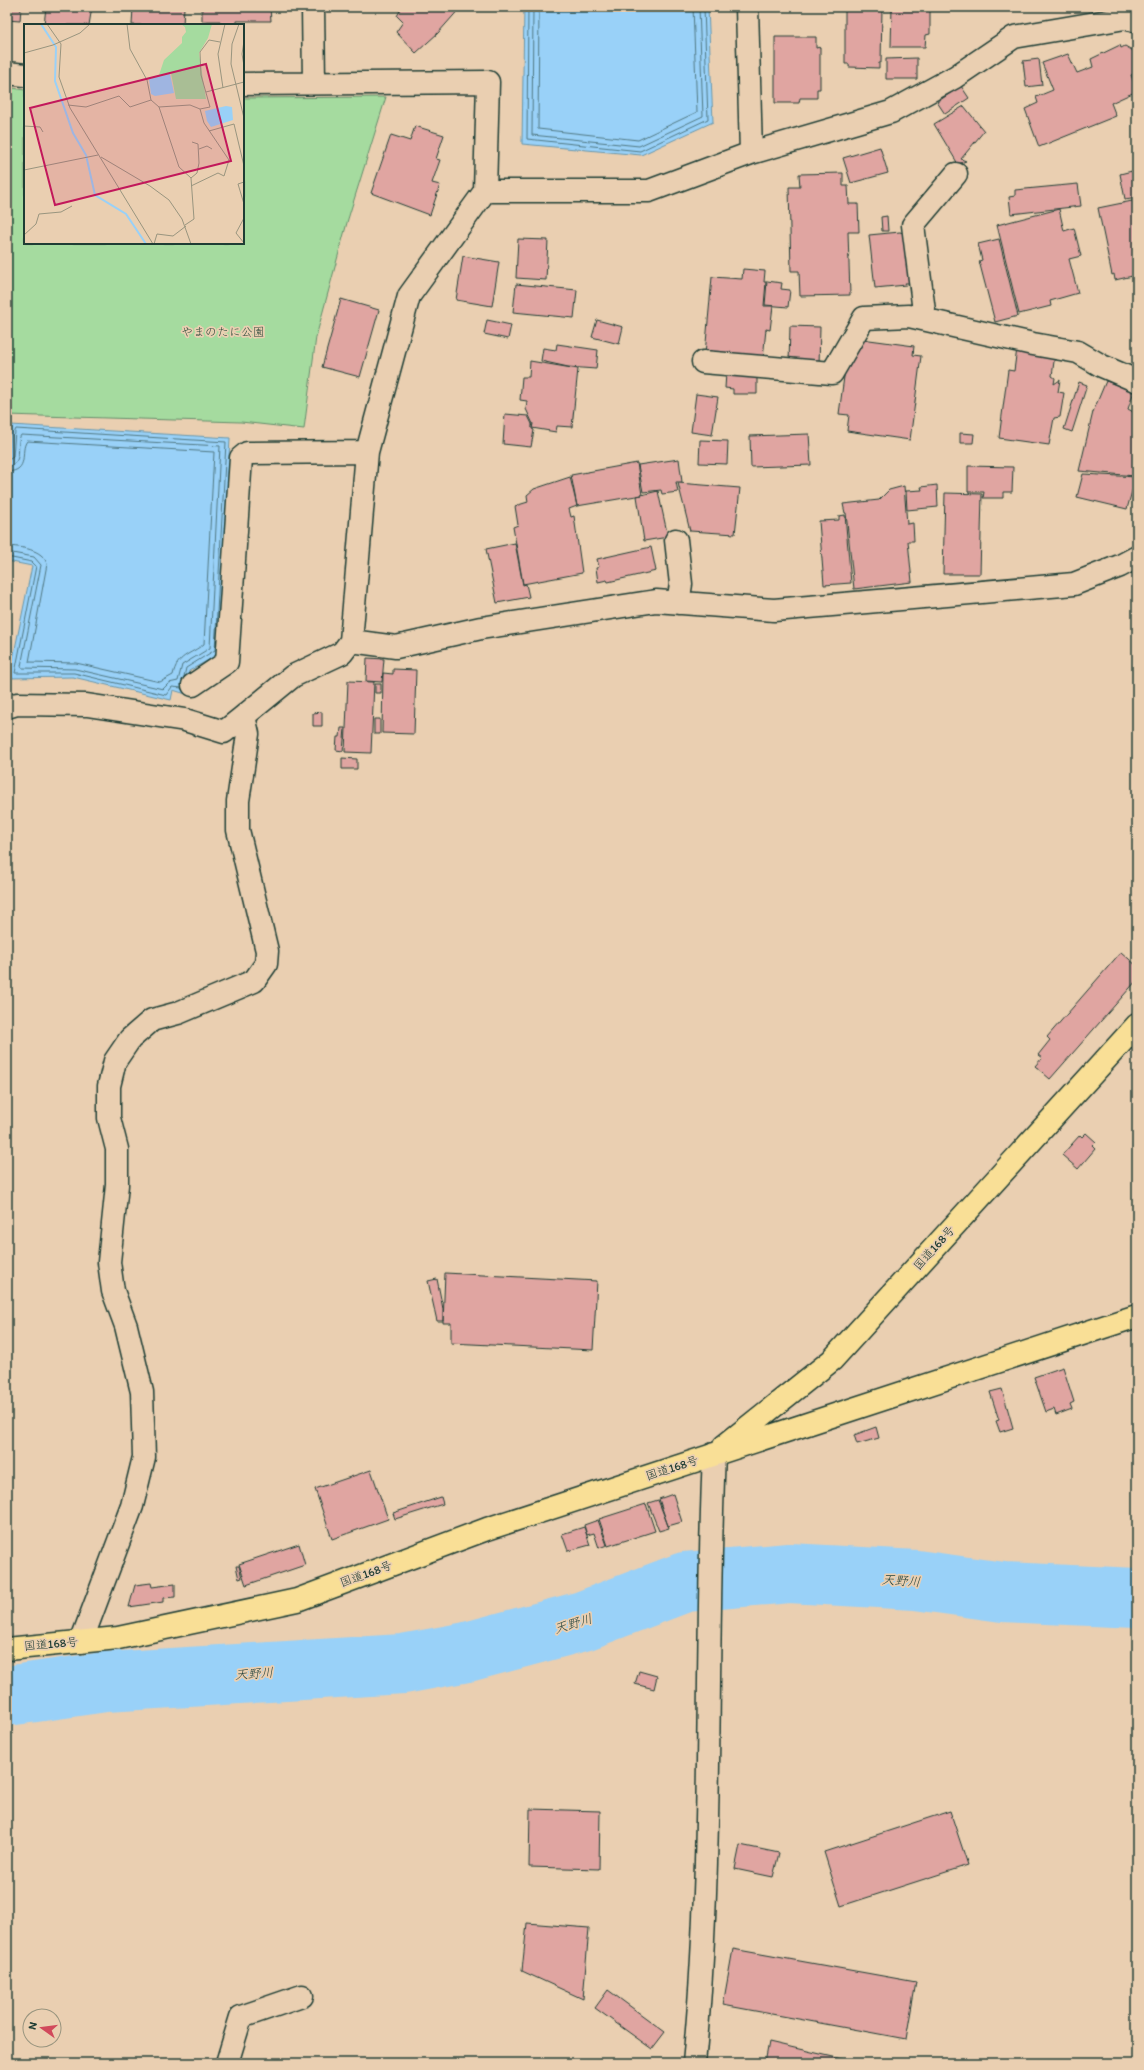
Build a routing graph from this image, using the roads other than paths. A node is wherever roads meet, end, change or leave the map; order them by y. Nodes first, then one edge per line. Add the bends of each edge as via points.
1 (313, 7) edge
2 (747, 7) edge
3 (1137, 22) edge
4 (7, 73) edge
5 (24, 75) edge
6 (314, 82) junction
7 (244, 84) edge
8 (751, 153) junction
9 (956, 174) dead end
10 (485, 191) junction
11 (925, 319) junction
12 (703, 362) dead end
13 (1137, 381) edge
14 (367, 452) junction
15 (676, 540) dead end
16 (1137, 557) edge
17 (678, 603) junction
18 (351, 641) junction
19 (193, 685) dead end
20 (7, 707) edge
21 (244, 716) junction
22 (1137, 1025) edge
23 (1137, 1316) edge
24 (714, 1455) junction
25 (80, 1642) junction
26 (7, 1648) edge
27 (302, 1996) dead end
28 (227, 2063) edge
29 (694, 2063) edge

1 - 6 street
2 - 8 street
3 - 8 street via 1126,18 1014,37 955,77 891,112
4 - 5 street
6 - 7 street
6 - 10 street via 488,82
8 - 10 street via 650,191
9 - 11 street via 913,225
10 - 14 street via 409,296
11 - 12 street via 909,316 864,318 832,373
11 - 13 street via 1078,352
14 - 18 street
14 - 19 street via 247,452 241,458 227,662
15 - 17 street via 681,584
16 - 17 street via 1074,584 1027,589 774,610
17 - 18 street via 656,601 512,623 396,646
18 - 21 street via 342,653 293,676
20 - 21 street via 17,704 87,706 185,720 224,732
21 - 25 street via 248,734 238,801 238,830 267,951 266,964 254,981 152,1020 130,1039 114,1061 109,1086 110,1118 117,1149 117,1186 109,1262 113,1291 126,1326 142,1392 144,1457 132,1506
22 - 24 highway, 国道168号 via 832,1360
23 - 24 highway, 国道168号
24 - 25 highway, 国道168号 via 487,1529 297,1600 118,1638
24 - 29 street via 700,1976
25 - 26 highway, 国道168号
27 - 28 street via 241,2017

